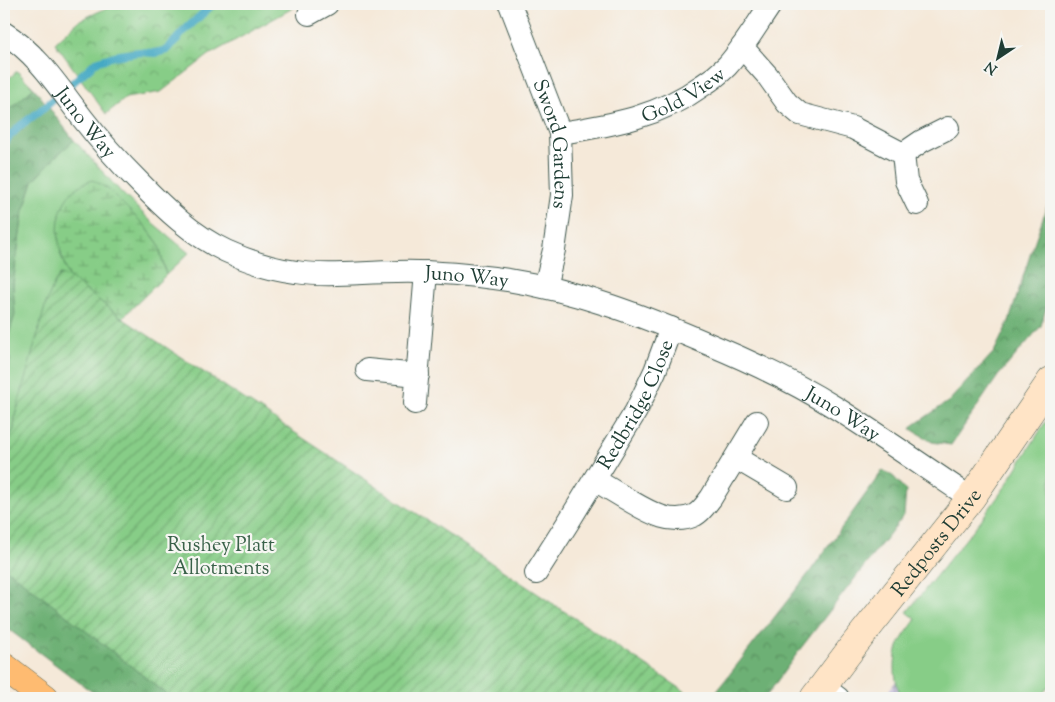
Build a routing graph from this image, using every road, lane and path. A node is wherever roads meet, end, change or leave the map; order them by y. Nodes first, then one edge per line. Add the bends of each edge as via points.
1 (510, 4) edge
2 (771, 4) edge
3 (4, 33) edge
4 (742, 47) junction
5 (948, 128) dead end
6 (560, 133) junction
7 (903, 154) junction
8 (918, 204) dead end
9 (426, 272) junction
10 (545, 287) junction
11 (671, 328) junction
12 (367, 370) dead end
13 (418, 375) junction
14 (1051, 381) edge
15 (415, 403) dead end
16 (757, 422) dead end
17 (736, 458) junction
18 (595, 480) junction
19 (788, 488) dead end
20 (971, 498) junction
21 (536, 573) dead end
22 (4, 668) edge
23 (825, 694) edge
24 (45, 698) edge

1 - 6 street, Sword Gardens
2 - 4 street, Gold View
3 - 9 street, Juno Way via 29,52 117,159 166,209 209,242 261,264 297,272
4 - 6 street, Gold View via 726,68 676,103 607,126
4 - 7 street via 786,103 800,114 853,128
5 - 7 street
6 - 10 street, Sword Gardens via 562,195
7 - 8 street via 906,182
9 - 10 street, Juno Way
9 - 13 street
10 - 11 street, Juno Way via 629,311
11 - 18 street, Redbridge Close via 647,391
11 - 20 street, Juno Way via 756,364 816,396
12 - 13 street
13 - 15 street
14 - 20 main road, Redposts Drive
16 - 17 street, Redbridge Close
17 - 18 street, Redbridge Close via 703,508 682,519 656,515
17 - 19 street
18 - 21 street, Redbridge Close
20 - 23 main road, Redposts Drive via 878,615
22 - 24 main road

